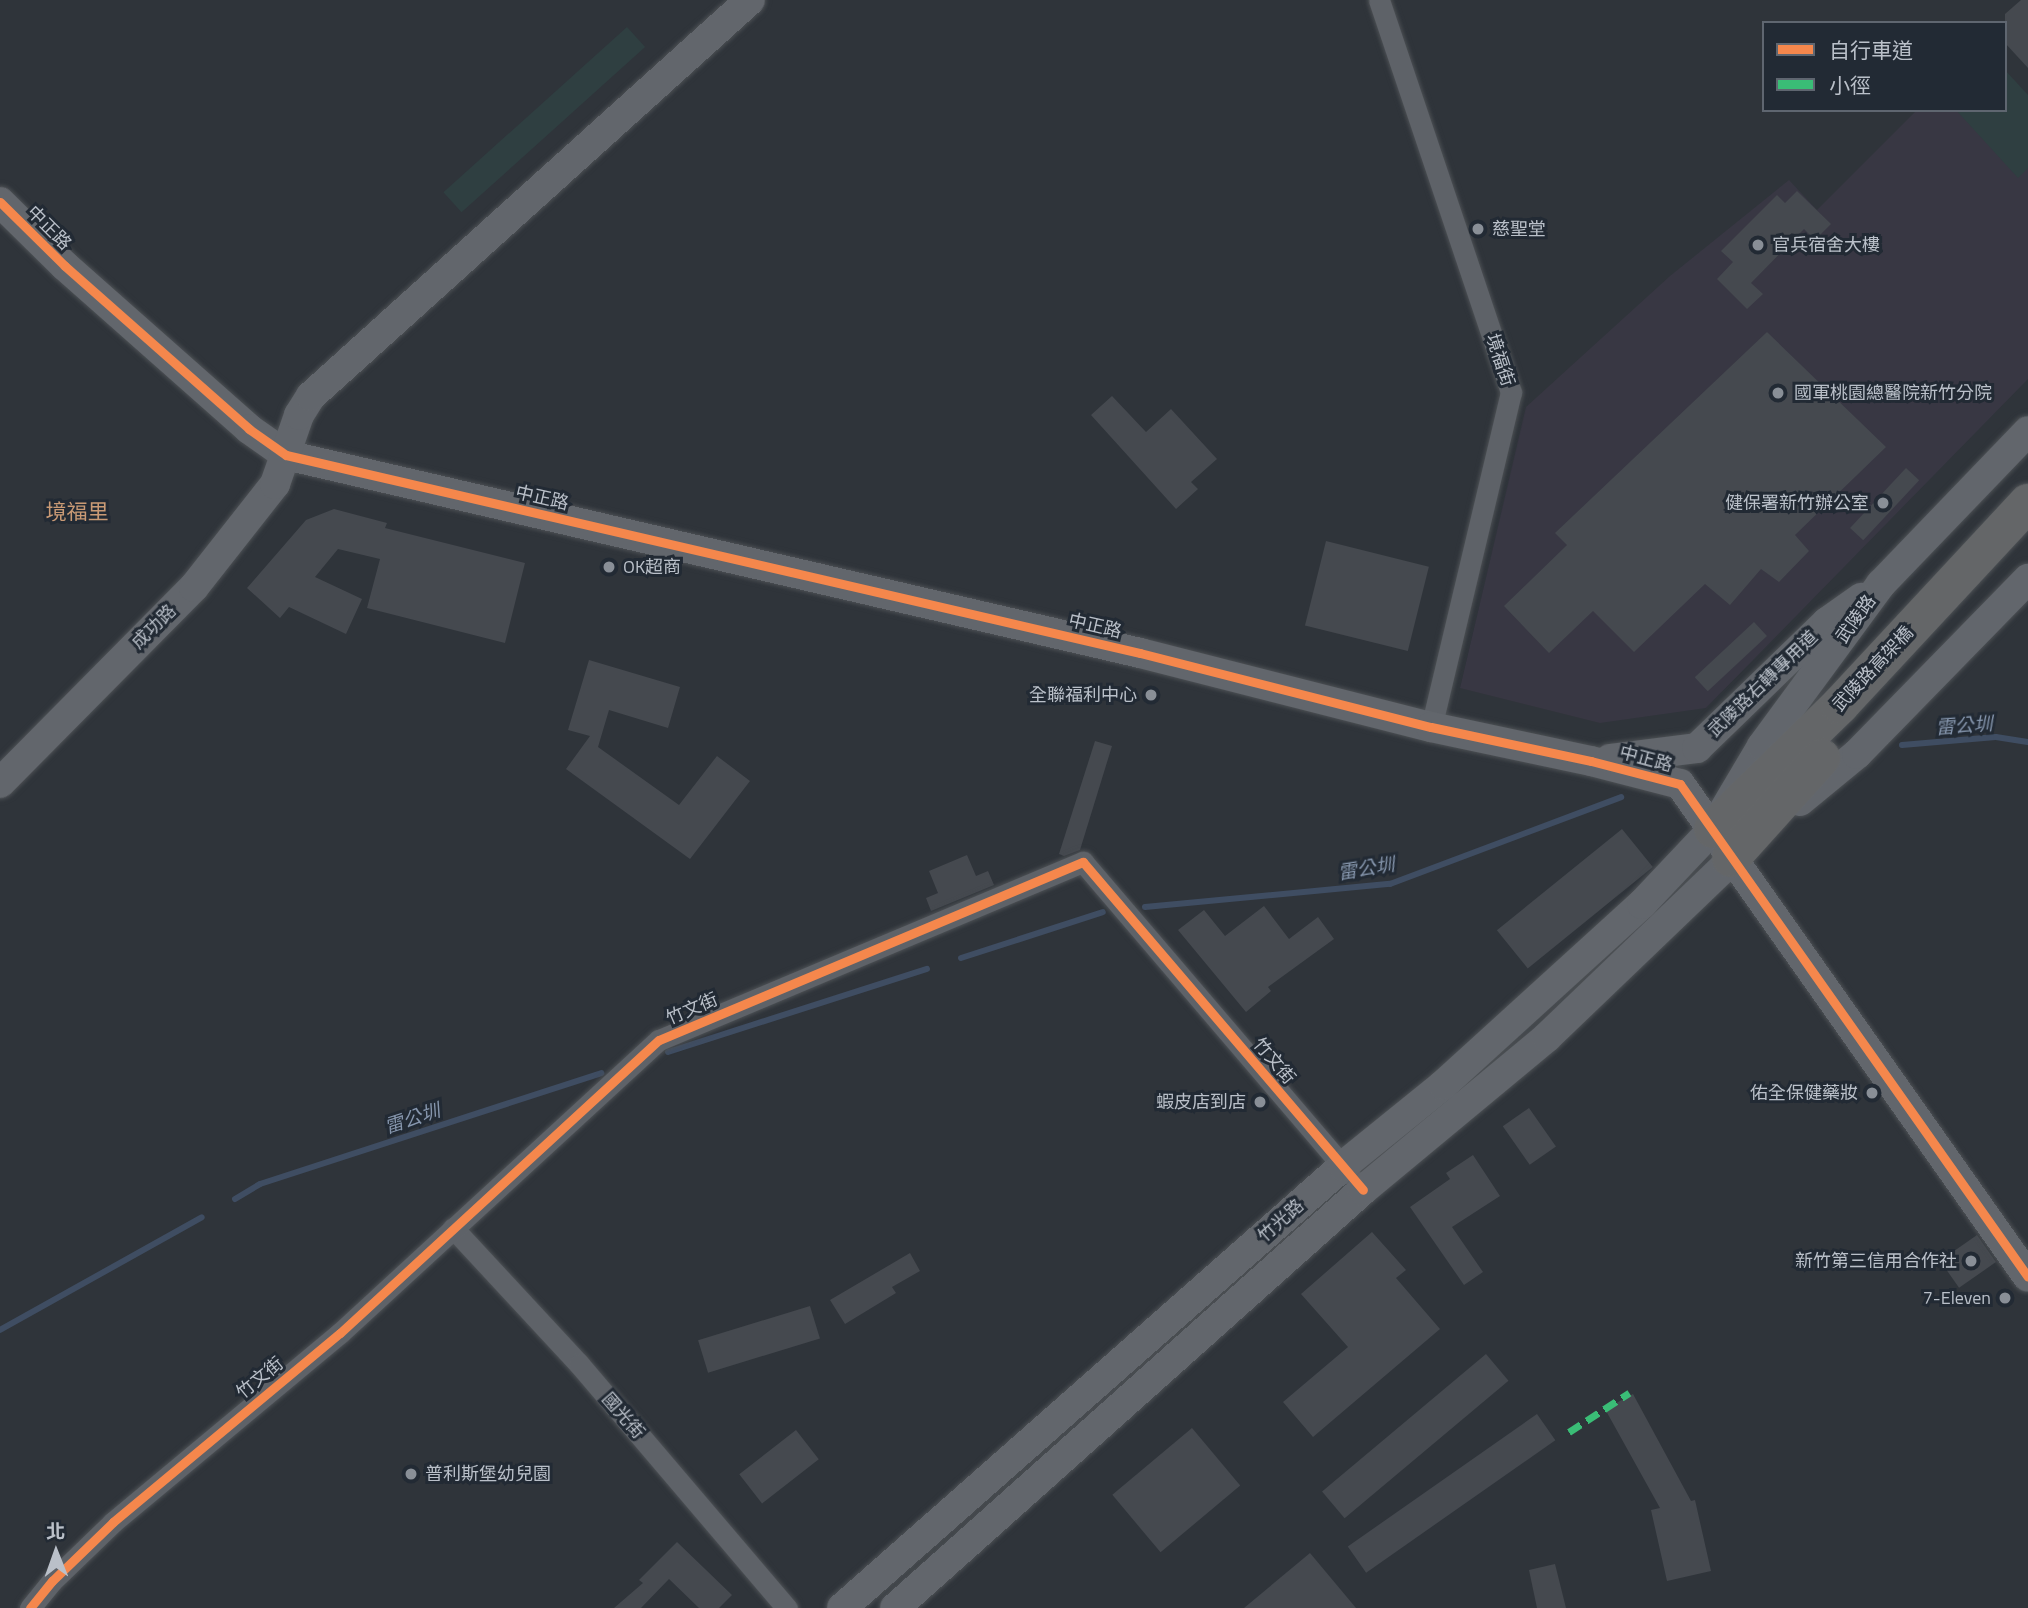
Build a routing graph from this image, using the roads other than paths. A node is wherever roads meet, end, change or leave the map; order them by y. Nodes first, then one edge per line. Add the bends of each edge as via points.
1 (750, 0) edge
2 (1380, 0) edge
3 (0, 202) edge
4 (2028, 431) edge
5 (286, 454) junction
6 (2028, 503) edge
7 (2028, 530) edge
8 (2028, 579) edge
9 (1881, 584) junction
10 (1431, 727) junction
11 (1591, 761) junction
12 (0, 783) edge
13 (1722, 844) junction
14 (1343, 1166) junction
15 (1363, 1190) junction
16 (453, 1228) junction
17 (2028, 1277) edge
18 (30, 1608) edge
19 (787, 1608) edge
20 (842, 1608) edge
21 (895, 1608) edge

1 - 5 street, 成功路 via 311,396
2 - 10 street, 境福街 via 1511,392
3 - 5 street, 中正路 via 248,429
4 - 9 street, 武陵路
5 - 10 street, 中正路 via 1140,653
5 - 12 street, 成功路 via 275,484 194,587
6 - 13 highway, 武陵路高架橋 via 1840,705
7 - 13 highway, 武陵路高架橋
8 - 13 street via 1857,754
9 - 11 street, 武陵路右轉專用道 via 1827,622 1697,748
9 - 13 street, 武陵路 via 1762,746
10 - 11 street, 中正路
11 - 13 street, 中正路 via 1679,784
13 - 14 street, 竹光路 via 1642,904 1443,1086
13 - 15 street, 竹光路 via 1546,1037
13 - 17 street, 中正路
14 - 15 street, 竹文街
14 - 16 street, 竹文街 via 1083,862 659,1040
14 - 20 street, 竹光路
15 - 21 street, 竹光路
16 - 18 street, 竹文街 via 340,1333 113,1522
16 - 19 street, 國光街 via 579,1364

